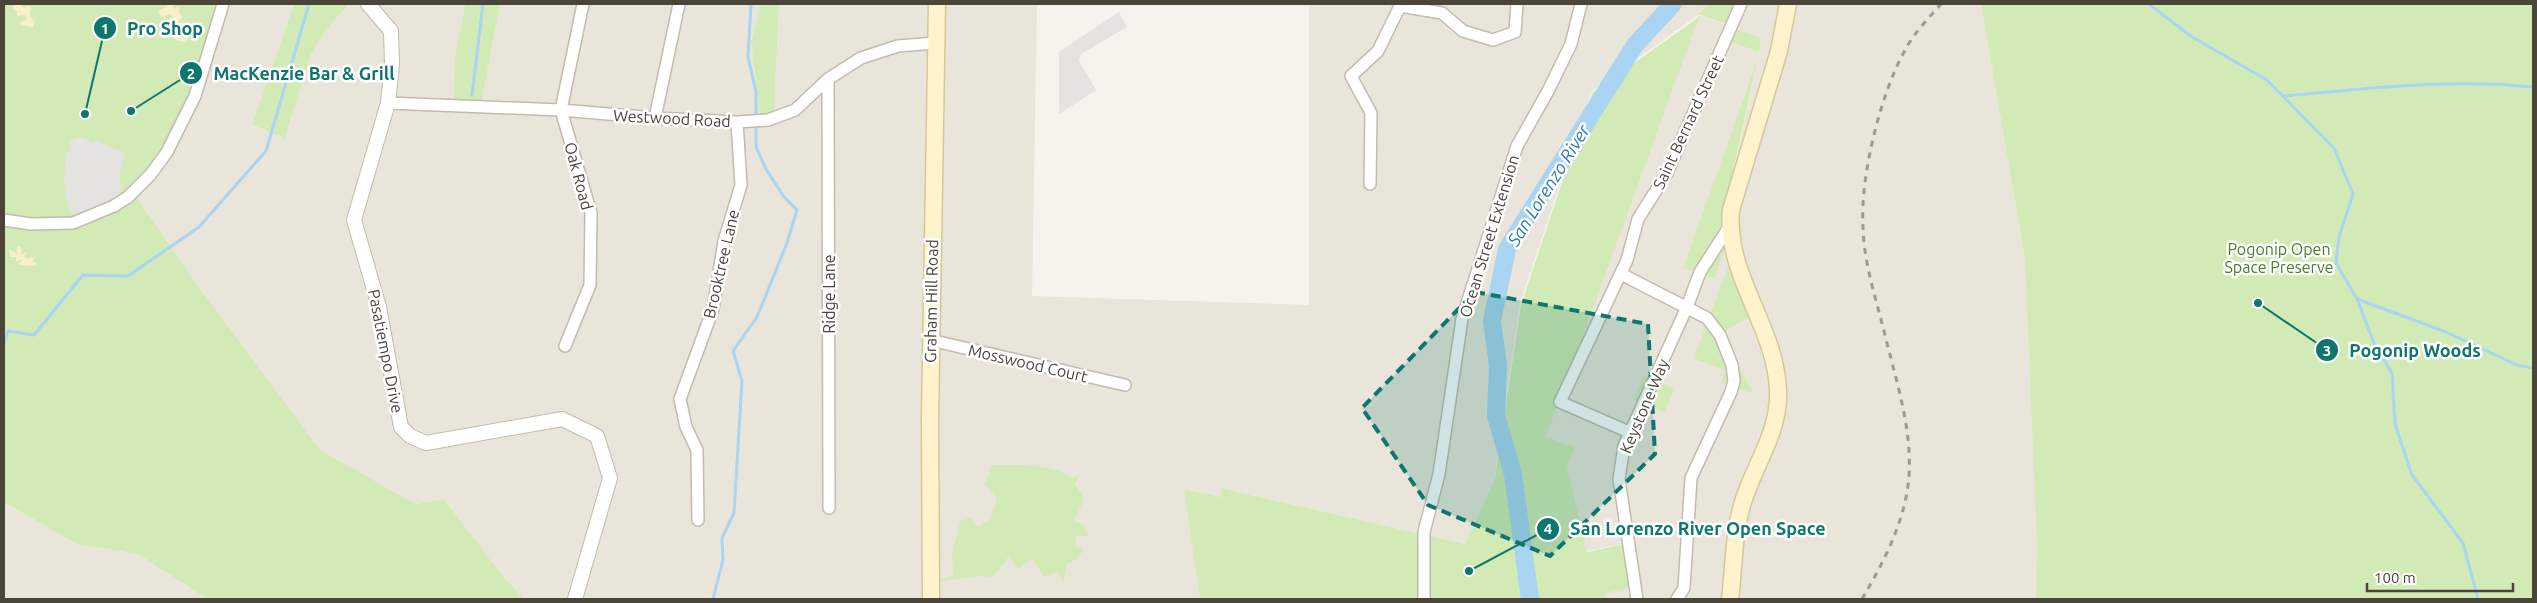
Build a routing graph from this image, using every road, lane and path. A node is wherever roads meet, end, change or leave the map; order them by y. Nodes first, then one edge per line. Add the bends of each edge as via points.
1 (223, 4) edge
2 (368, 4) edge
3 (584, 4) edge
4 (679, 4) edge
5 (936, 4) edge
6 (1517, 4) edge
7 (1581, 4) edge
8 (1741, 4) edge
9 (1788, 4) edge
10 (935, 43) junction
11 (828, 80) junction
12 (388, 103) junction
13 (561, 110) junction
14 (655, 118) junction
15 (742, 122) junction
16 (1370, 184) dead end
17 (4, 220) edge
18 (1729, 227) junction
19 (1621, 274) junction
20 (1687, 307) junction
21 (930, 340) junction
22 (565, 346) dead end
23 (1125, 385) dead end
24 (1629, 432) junction
25 (829, 508) dead end
26 (698, 520) dead end
27 (575, 599) edge
28 (931, 599) edge
29 (1424, 599) edge
30 (1637, 599) edge
31 (1677, 599) edge
32 (1730, 599) edge

1 - 17 street via 195,96 167,152 128,197 74,223 31,224
2 - 12 street, Pasatiempo Drive via 391,31
3 - 13 street, Oak Road
4 - 14 street
5 - 10 main road, Graham Hill Road
6 - 16 street via 1515,32 1493,40 1463,31 1442,13 1400,6 1378,51 1351,76 1371,113
7 - 29 street, Ocean Street Extension via 1571,44 1517,146 1462,319 1439,474 1424,532
8 - 19 street, Saint Bernard Street via 1667,173 1638,219
9 - 18 main road via 1779,51 1737,186
10 - 11 street, Westwood Road via 898,46 861,58
10 - 21 main road, Graham Hill Road
11 - 15 street, Westwood Road via 795,110 768,120
11 - 25 street, Ridge Lane
12 - 13 street, Westwood Road
12 - 27 street, Pasatiempo Drive via 354,220 379,307 401,427 410,436 426,443 562,419 597,436 610,478
13 - 14 street, Westwood Road
13 - 22 street, Oak Road via 591,213 590,285
14 - 15 street, Westwood Road
15 - 26 street, Brooktree Lane via 741,185 724,241 713,309 680,399 686,427 697,450
18 - 20 street, Keystone Way via 1700,272
18 - 32 main road via 1738,271 1772,354 1778,392 1774,426 1741,509
19 - 20 street
19 - 24 street, Saint Bernard Street via 1560,402
20 - 24 street, Keystone Way
20 - 31 street via 1707,318 1720,335 1732,365 1734,382 1691,478 1684,588
21 - 23 street, Mosswood Court
21 - 28 main road, Graham Hill Road
24 - 30 street, Keystone Way via 1619,479

